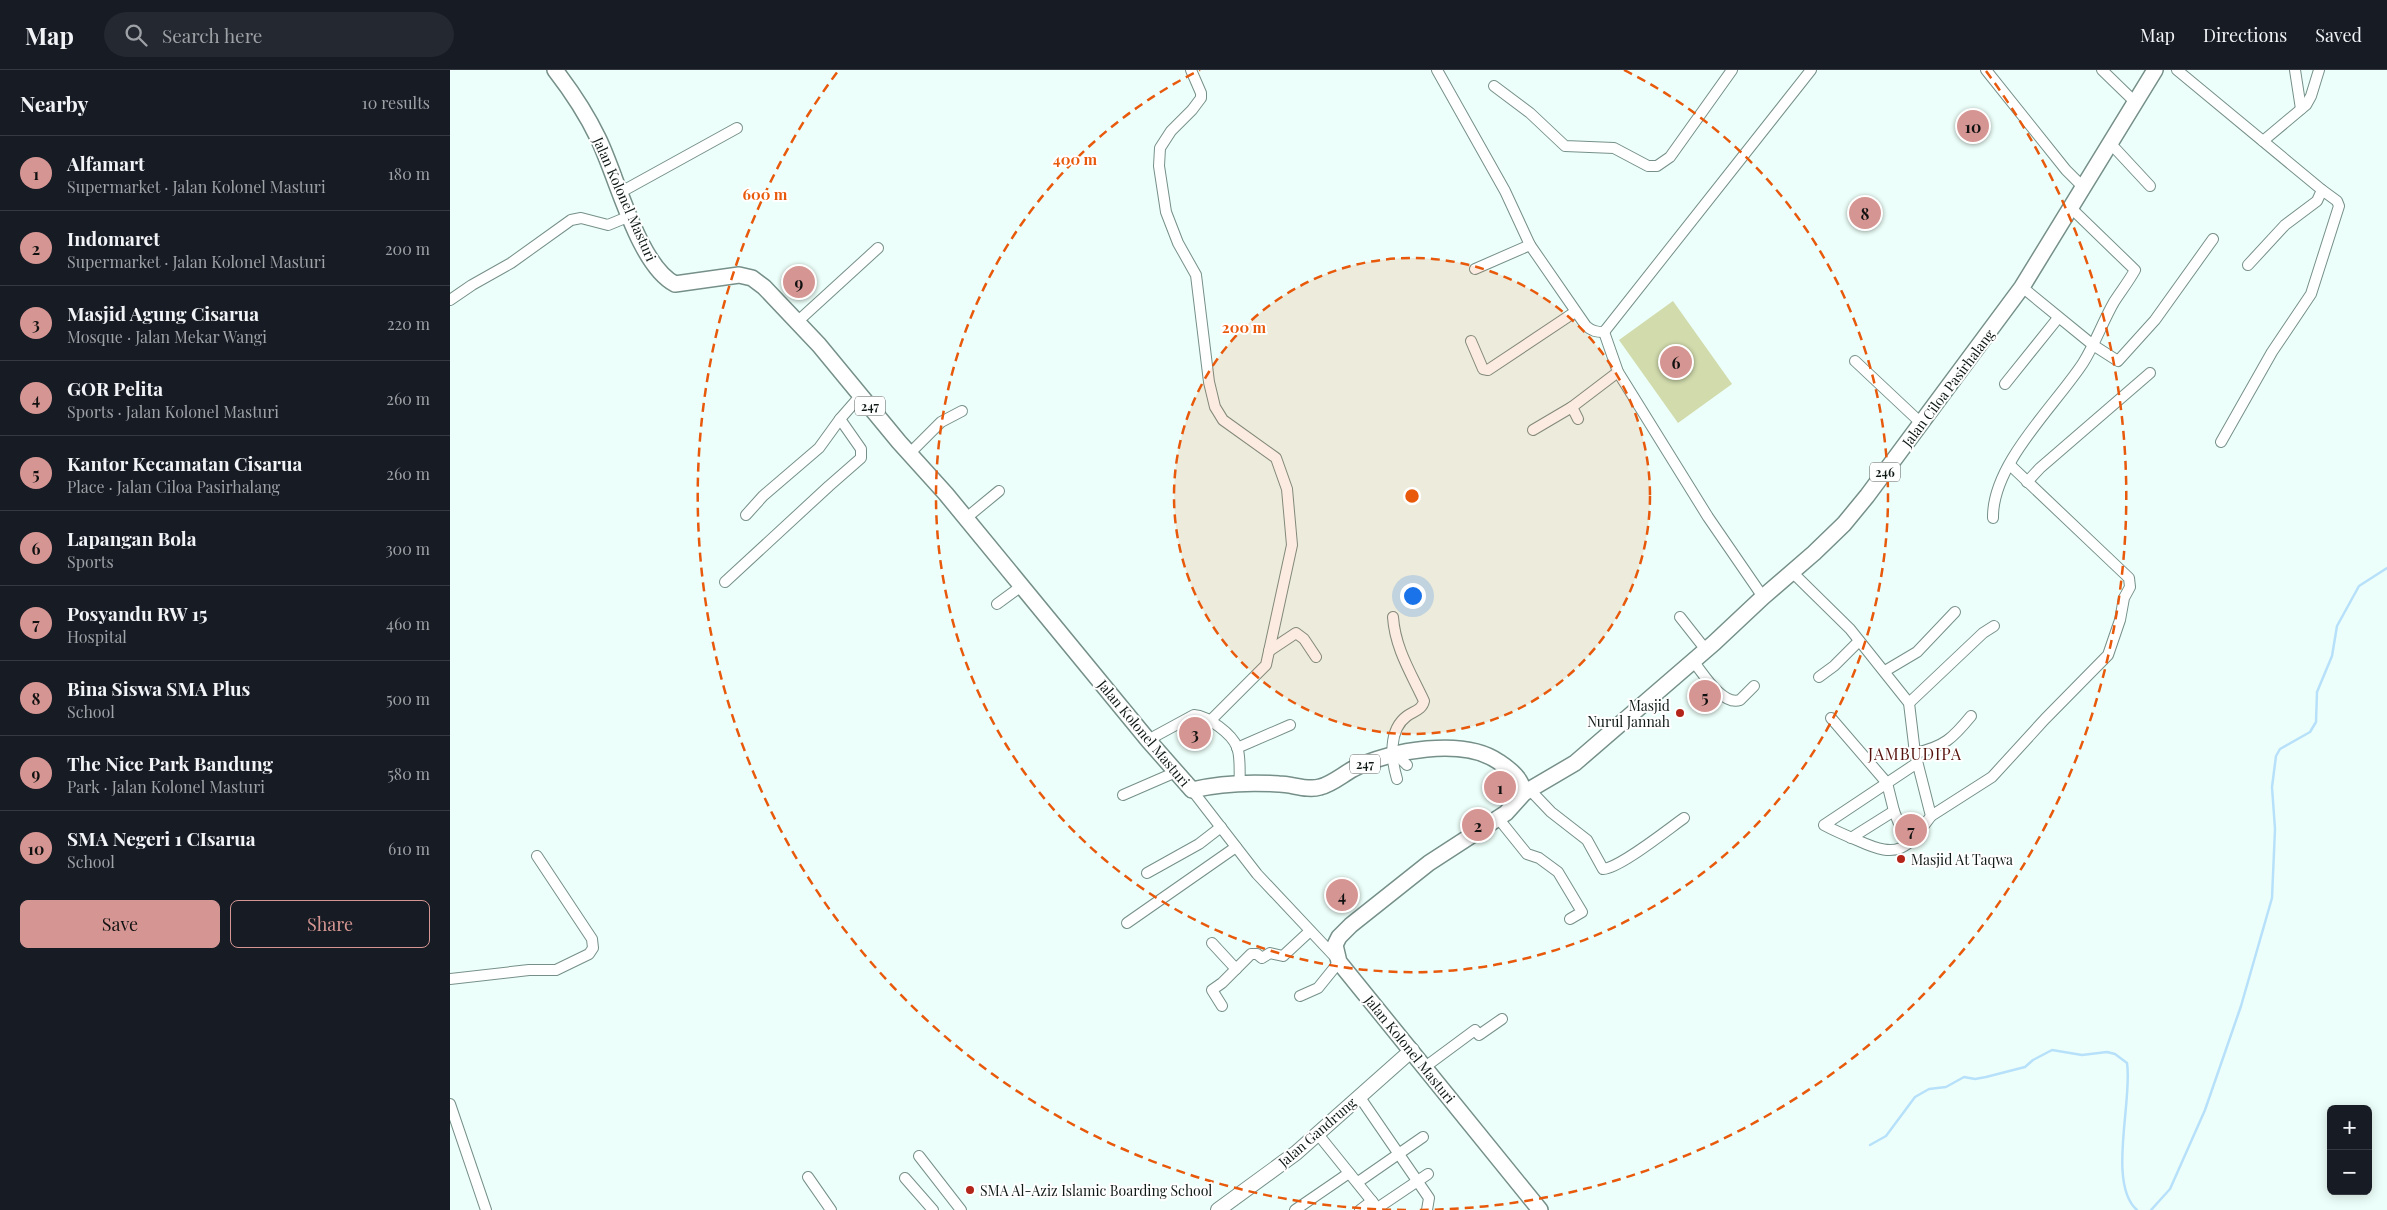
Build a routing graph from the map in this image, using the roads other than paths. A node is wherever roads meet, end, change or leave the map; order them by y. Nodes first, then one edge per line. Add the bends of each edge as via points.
1 (556, 70) edge
2 (1191, 70) edge
3 (1437, 70) edge
4 (1732, 70) edge
5 (1811, 70) edge
6 (1986, 70) edge
7 (2102, 70) edge
8 (2154, 70) edge
9 (2177, 70) edge
10 (2294, 70) edge
11 (2319, 70) edge
12 (1494, 86) dead end
13 (2135, 102) junction
14 (2301, 109) junction
15 (737, 128) dead end
16 (2263, 141) junction
17 (2111, 144) junction
18 (2150, 186) dead end
19 (2084, 187) junction
20 (2322, 190) junction
21 (621, 192) junction
22 (2071, 208) junction
23 (630, 216) junction
24 (2212, 239) dead end
25 (1530, 245) junction
26 (878, 248) dead end
27 (2248, 265) dead end
28 (1476, 269) dead end
29 (2022, 287) junction
30 (450, 300) edge
31 (1574, 312) junction
32 (2058, 318) junction
33 (797, 322) junction
34 (1604, 332) junction
35 (1471, 341) dead end
36 (2093, 345) junction
37 (1855, 361) dead end
38 (1618, 372) junction
39 (2150, 373) dead end
40 (2005, 384) dead end
41 (861, 395) junction
42 (1572, 407) junction
43 (962, 410) dead end
44 (840, 419) junction
45 (1578, 419) dead end
46 (1921, 423) junction
47 (1533, 430) dead end
48 (2221, 442) dead end
49 (910, 453) junction
50 (2010, 466) junction
51 (2027, 482) junction
52 (999, 491) dead end
53 (746, 515) dead end
54 (1993, 518) dead end
55 (965, 519) junction
56 (1792, 572) junction
57 (726, 582) dead end
58 (1022, 585) junction
59 (1763, 597) junction
60 (997, 604) dead end
61 (1955, 612) dead end
62 (1393, 617) dead end
63 (1680, 617) dead end
64 (1994, 626) dead end
65 (1859, 641) junction
66 (1706, 650) junction
67 (1269, 651) junction
68 (1316, 657) dead end
69 (1693, 660) junction
70 (1885, 671) junction
71 (1820, 677) dead end
72 (1754, 686) dead end
73 (1909, 703) junction
74 (1971, 716) dead end
75 (1831, 718) dead end
76 (1210, 721) junction
77 (1290, 724) dead end
78 (1148, 740) junction
79 (1237, 748) junction
80 (1399, 758) junction
81 (1916, 758) junction
82 (1176, 772) junction
83 (1397, 779) dead end
84 (1240, 783) junction
85 (1887, 783) junction
86 (1192, 790) junction
87 (1527, 791) junction
88 (1123, 795) dead end
89 (1894, 811) junction
90 (1931, 816) junction
91 (1498, 818) junction
92 (1684, 818) dead end
93 (1221, 827) junction
94 (1851, 838) junction
95 (1907, 844) junction
96 (1236, 847) junction
97 (537, 856) dead end
98 (1147, 873) dead end
99 (1570, 920) dead end
100 (1128, 924) dead end
101 (1310, 931) junction
102 (1212, 943) dead end
103 (1338, 961) junction
104 (1236, 969) junction
105 (450, 979) edge
106 (1300, 996) dead end
107 (1222, 1006) dead end
108 (1502, 1019) dead end
109 (1412, 1050) junction
110 (1425, 1067) junction
111 (1359, 1096) junction
112 (450, 1104) edge
113 (1317, 1133) junction
114 (1423, 1137) dead end
115 (1399, 1154) junction
116 (919, 1156) dead end
117 (1349, 1172) junction
118 (1428, 1174) dead end
119 (808, 1177) dead end
120 (905, 1178) dead end
121 (1361, 1180) dead end
122 (1418, 1182) junction
123 (1378, 1206) edge
124 (486, 1210) edge
125 (831, 1210) edge
126 (933, 1210) edge
127 (961, 1210) edge
128 (1218, 1210) edge
129 (1295, 1210) edge
130 (1360, 1210) edge
131 (1427, 1210) edge
132 (1540, 1210) edge

1 - 21 main road, Jalan Kolonel Masturi / 247 via 579,101 599,138
2 - 67 street via 1201,92 1200,98 1160,148 1159,166 1170,225 1196,275 1215,406 1224,420 1276,458 1287,489 1292,545
3 - 25 street via 1505,191
4 - 12 street via 1670,157 1657,166 1648,166 1614,148 1565,146 1530,113
5 - 34 street
6 - 19 street via 2066,170
7 - 13 street
8 - 13 main road, Jalan Ciloa Pasirhalang / 246
9 - 16 street
10 - 14 street
11 - 14 street via 2311,96
13 - 17 main road, Jalan Ciloa Pasirhalang / 246
14 - 16 street
15 - 21 street
16 - 20 street
17 - 18 street
17 - 19 main road, Jalan Ciloa Pasirhalang / 246
19 - 22 main road, Jalan Ciloa Pasirhalang / 246
20 - 27 street via 2317,201 2286,225
20 - 48 street via 2339,206 2317,280
21 - 23 main road, Jalan Kolonel Masturi / 247
22 - 29 main road, Jalan Ciloa Pasirhalang / 246
22 - 36 street via 2135,270 2114,302
23 - 30 street via 608,225 582,218 571,220 511,263
23 - 33 main road, Jalan Kolonel Masturi / 247 via 655,266 670,281 681,284 723,276 748,277 764,287
24 - 36 street via 2155,320 2121,360 2114,360
25 - 28 street
25 - 31 street
26 - 33 street
29 - 32 street
29 - 46 main road, Jalan Ciloa Pasirhalang / 246
31 - 34 street via 1589,329
31 - 35 street via 1488,370 1483,369
32 - 36 street
32 - 40 street
33 - 41 main road, Jalan Kolonel Masturi / 247
34 - 38 street
36 - 50 street via 2048,412 2021,444
37 - 46 street
38 - 42 street
38 - 59 street via 1708,517
39 - 51 street
41 - 44 street
41 - 49 main road, Jalan Kolonel Masturi / 247
42 - 45 street
42 - 47 street
43 - 49 street via 941,422
44 - 53 street via 819,448 763,496
44 - 57 street via 861,449 861,458
46 - 56 main road, Jalan Ciloa Pasirhalang / 246 via 1844,524
49 - 55 main road, Jalan Kolonel Masturi / 247
50 - 51 street
50 - 54 street via 1993,502
51 - 90 street via 2128,578 2130,587 2108,655 1992,777
52 - 55 street
55 - 58 main road, Jalan Kolonel Masturi / 247
56 - 59 main road, Jalan Ciloa Pasirhalang / 246
56 - 65 street
58 - 60 street
58 - 78 main road, Jalan Kolonel Masturi / 247
59 - 66 main road, Jalan Ciloa Pasirhalang / 246
61 - 70 street via 1917,652
62 - 80 street via 1403,658 1424,700 1421,708 1404,718 1395,731
63 - 66 street
64 - 73 street
65 - 70 street
65 - 71 street
66 - 69 main road, Jalan Ciloa Pasirhalang / 246
67 - 68 street via 1296,633
67 - 76 street via 1263,670
69 - 72 street via 1731,701 1740,700
69 - 87 main road, Jalan Ciloa Pasirhalang / 246 via 1575,763
70 - 73 street
73 - 81 street
74 - 81 street via 1941,746
75 - 85 street
76 - 78 street via 1194,715
76 - 79 street via 1228,734
77 - 79 street
78 - 82 main road, Jalan Kolonel Masturi / 247
79 - 84 street
80 - 83 street
80 - 84 main road, Jalan Kolonel Masturi / 247 via 1353,769 1320,787
80 - 87 main road, Jalan Kolonel Masturi / 247 via 1443,747 1479,752 1494,758 1513,773
81 - 85 street
81 - 90 street
82 - 86 main road, Jalan Kolonel Masturi / 247
82 - 88 street
84 - 86 main road, Jalan Kolonel Masturi / 247 via 1218,783
85 - 89 street
85 - 94 street via 1824,824
86 - 93 street
87 - 91 main road
87 - 92 street via 1587,840 1603,869 1624,861
89 - 94 street
89 - 95 street
90 - 95 street
91 - 99 street via 1527,854 1544,861 1563,878 1582,912
91 - 103 main road via 1429,863 1351,925 1335,946
93 - 96 street
93 - 98 street
94 - 95 street via 1884,852
96 - 100 street
96 - 101 street
97 - 105 street via 592,939 593,948 589,954 556,970
101 - 103 street
101 - 104 street via 1283,956 1270,953 1262,958 1254,953
102 - 104 street
103 - 106 street via 1318,988
103 - 109 main road, Jalan Kolonel Masturi
104 - 107 street via 1212,990
108 - 110 street via 1479,1035 1475,1030
109 - 110 main road, Jalan Kolonel Masturi
109 - 111 street, Jalan Gandrung
110 - 132 main road, Jalan Kolonel Masturi
111 - 113 street, Jalan Gandrung
111 - 115 street
112 - 124 street
113 - 117 street
113 - 128 street, Jalan Gandrung via 1296,1153
114 - 115 street
115 - 121 street
115 - 122 street
116 - 127 street
117 - 123 street
117 - 129 street
118 - 122 street
119 - 125 street
120 - 126 street
122 - 123 street
122 - 131 street via 1429,1198
123 - 130 street

